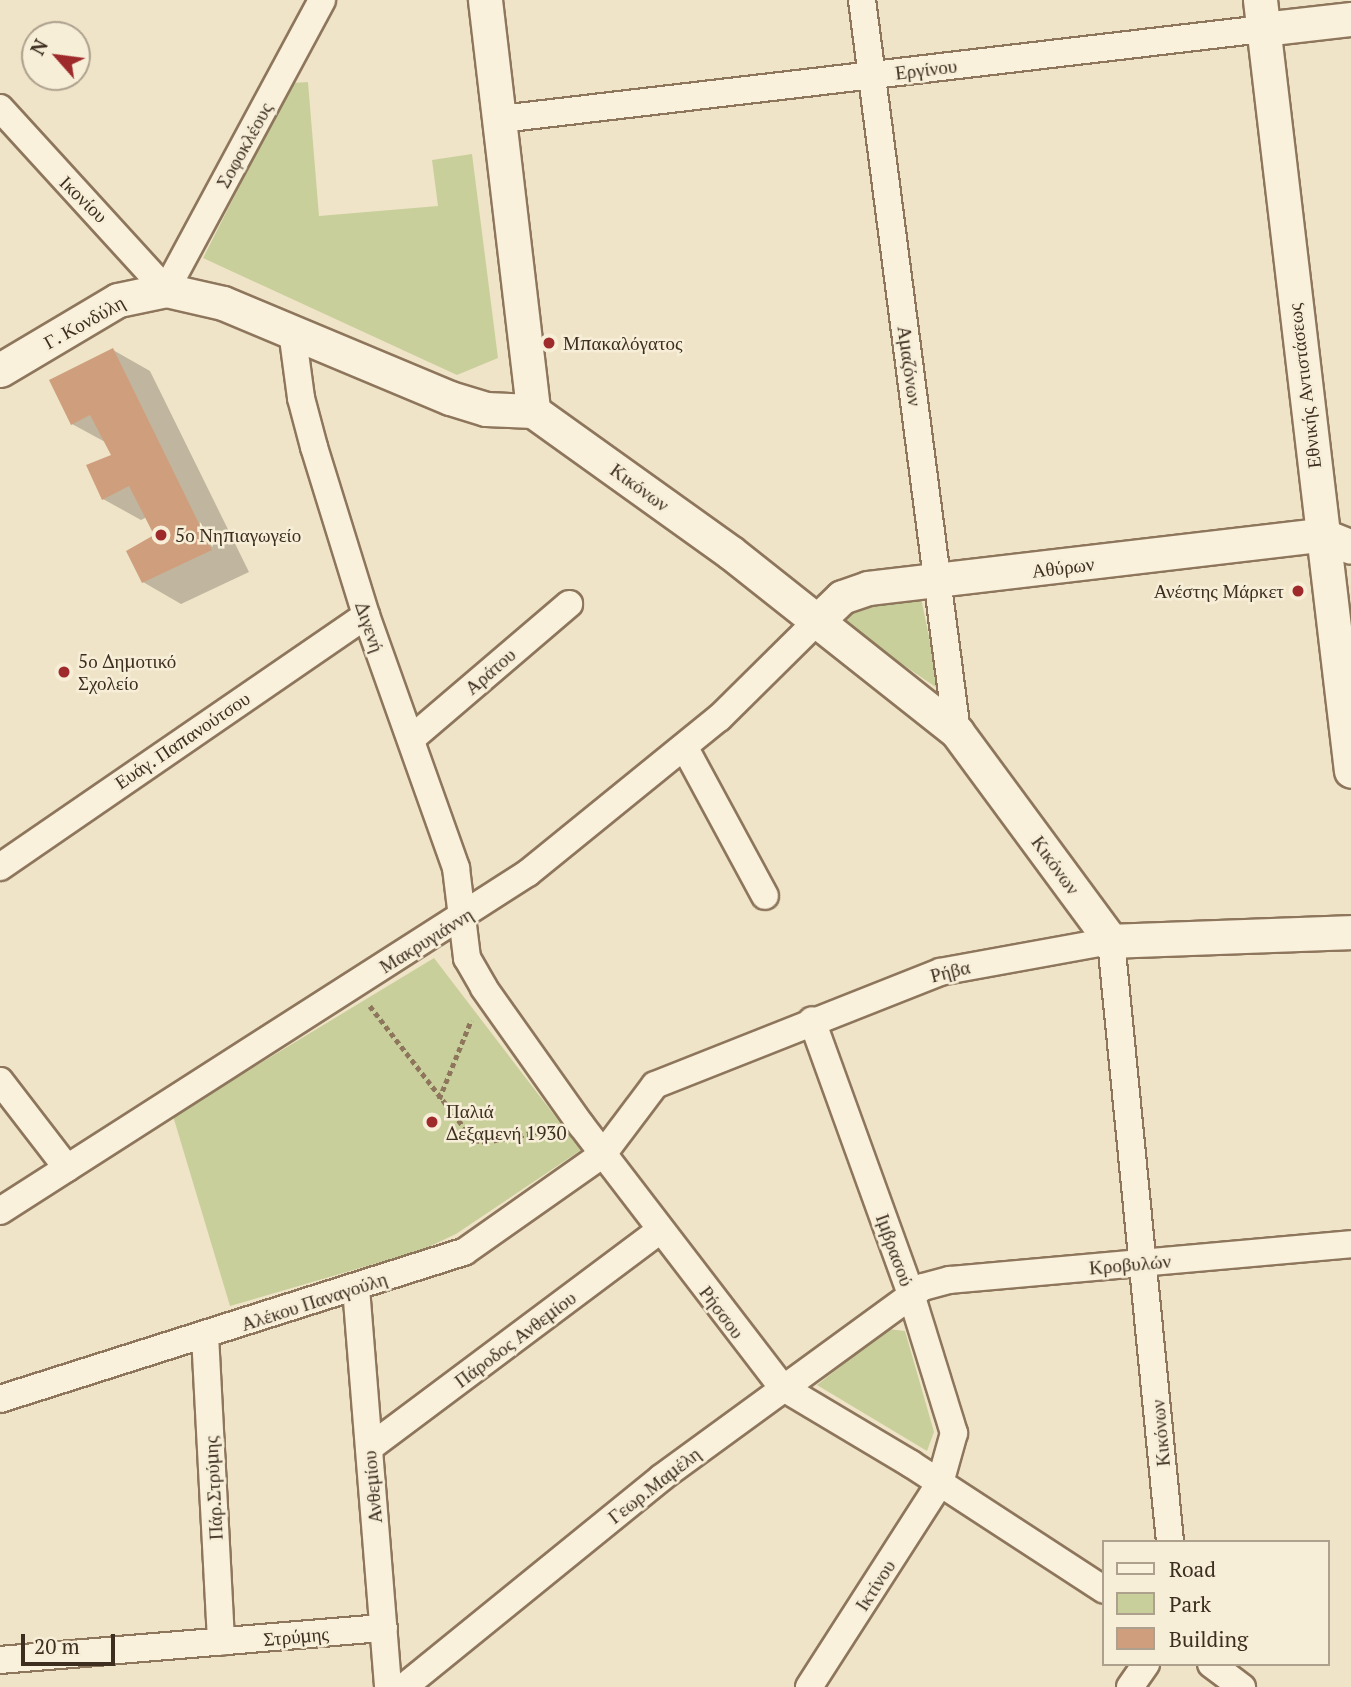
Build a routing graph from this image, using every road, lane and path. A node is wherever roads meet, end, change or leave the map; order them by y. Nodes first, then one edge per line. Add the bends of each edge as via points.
1 (322, 0) edge
2 (485, 0) edge
3 (862, 0) edge
4 (1262, 15) edge
5 (1351, 19) edge
6 (872, 76) junction
7 (0, 108) edge
8 (500, 119) junction
9 (166, 290) junction
10 (292, 331) junction
11 (0, 370) edge
12 (533, 411) junction
13 (1336, 541) edge
14 (939, 582) junction
15 (569, 604) dead end
16 (366, 615) junction
17 (815, 623) junction
18 (957, 732) junction
19 (411, 739) junction
20 (685, 748) junction
21 (1351, 771) edge
22 (0, 867) edge
23 (765, 896) dead end
24 (462, 918) junction
25 (1351, 932) edge
26 (1111, 941) junction
27 (355, 985) junction
28 (484, 988) junction
29 (812, 1020) junction
30 (0, 1081) edge
31 (439, 1100) junction
32 (581, 1125) junction
33 (603, 1154) junction
34 (67, 1168) junction
35 (0, 1211) edge
36 (660, 1230) junction
37 (1351, 1244) edge
38 (1145, 1263) junction
39 (356, 1288) junction
40 (911, 1294) junction
41 (205, 1335) junction
42 (782, 1387) junction
43 (0, 1399) edge
44 (369, 1448) junction
45 (940, 1483) junction
46 (1170, 1540) edge
47 (1102, 1589) edge
48 (384, 1628) junction
49 (221, 1642) junction
50 (0, 1660) edge
51 (1145, 1666) edge
52 (1214, 1666) edge
53 (388, 1687) edge
54 (404, 1687) edge
55 (809, 1687) edge
56 (1130, 1687) edge
57 (1242, 1687) edge

1 - 9 street, Σοφοκλέους
2 - 8 street
3 - 6 street, Αμαζόνων
4 - 5 street, Εργίνου
4 - 6 street, Εργίνου
4 - 13 street, Εθνικής Αντιστάσεως
6 - 8 street, Εργίνου
6 - 14 street, Αμαζόνων
7 - 9 street, Ικονίου
8 - 12 street
9 - 10 street, Γ. Κονδύλη via 211,299
9 - 11 street, Γ. Κονδύλη via 118,300
10 - 12 street via 450,398 486,409
10 - 16 street, Διγενή via 301,398
12 - 17 street, Κικόνων via 730,552
13 - 14 street, Αθύρων
13 - 21 street, Εθνικής Αντιστάσεως
14 - 17 street, Αθύρων via 855,591
14 - 18 street, Αμαζόνων
15 - 19 street, Αράτου
16 - 19 street, Διγενή
16 - 22 street, Ευάγ. Παπανούτσου
17 - 18 street, Κικόνων
17 - 20 street, Μακρυγιάννη via 745,696
18 - 26 street, Κικόνων
19 - 24 street, Διγενή via 456,868
20 - 23 street
20 - 24 street, Μακρυγιάννη via 528,873
24 - 27 street, Μακρυγιάννη
24 - 28 street, Ρήσσου via 467,958
25 - 26 street, Ρήβα
26 - 29 street, Ρήβα via 940,972
26 - 38 street, Κικόνων
27 - 31 path
27 - 34 street, Μακρυγιάννη
28 - 31 path
28 - 32 street, Ρήσσου
29 - 33 street, Ρήβα via 655,1085
29 - 40 street, Ιμβρασού
30 - 34 street
31 - 32 path via 474,1140 485,1142
32 - 33 street, Ρήσσου
33 - 36 street, Ρήσσου
33 - 39 street, Αλέκου Παναγούλη via 475,1247
34 - 35 street, Μακρυγιάννη
36 - 42 street, Ρήσσου
36 - 44 street, Πάροδος Ανθεμίου
37 - 38 street, Κροβυλών
38 - 40 street, Κροβυλών via 950,1280
38 - 46 street, Κικόνων
39 - 41 street, Αλέκου Παναγούλη
39 - 44 street, Ανθεμίου
40 - 42 street, Γεωρ.Μαμέλη
40 - 45 street, Ιμβρασού via 954,1433
41 - 43 street, Αλέκου Παναγούλη
41 - 49 street, Πάρ.Στρύμης
42 - 45 street, Ρήσσου
42 - 54 street, Γεωρ.Μαμέλη
44 - 48 street, Ανθεμίου
45 - 47 street, Ρήσσου
45 - 55 street, Ικτίνου
48 - 49 street, Στρύμης
48 - 53 street, Ανθεμίου
49 - 50 street, Στρύμης
51 - 56 street
52 - 57 street

